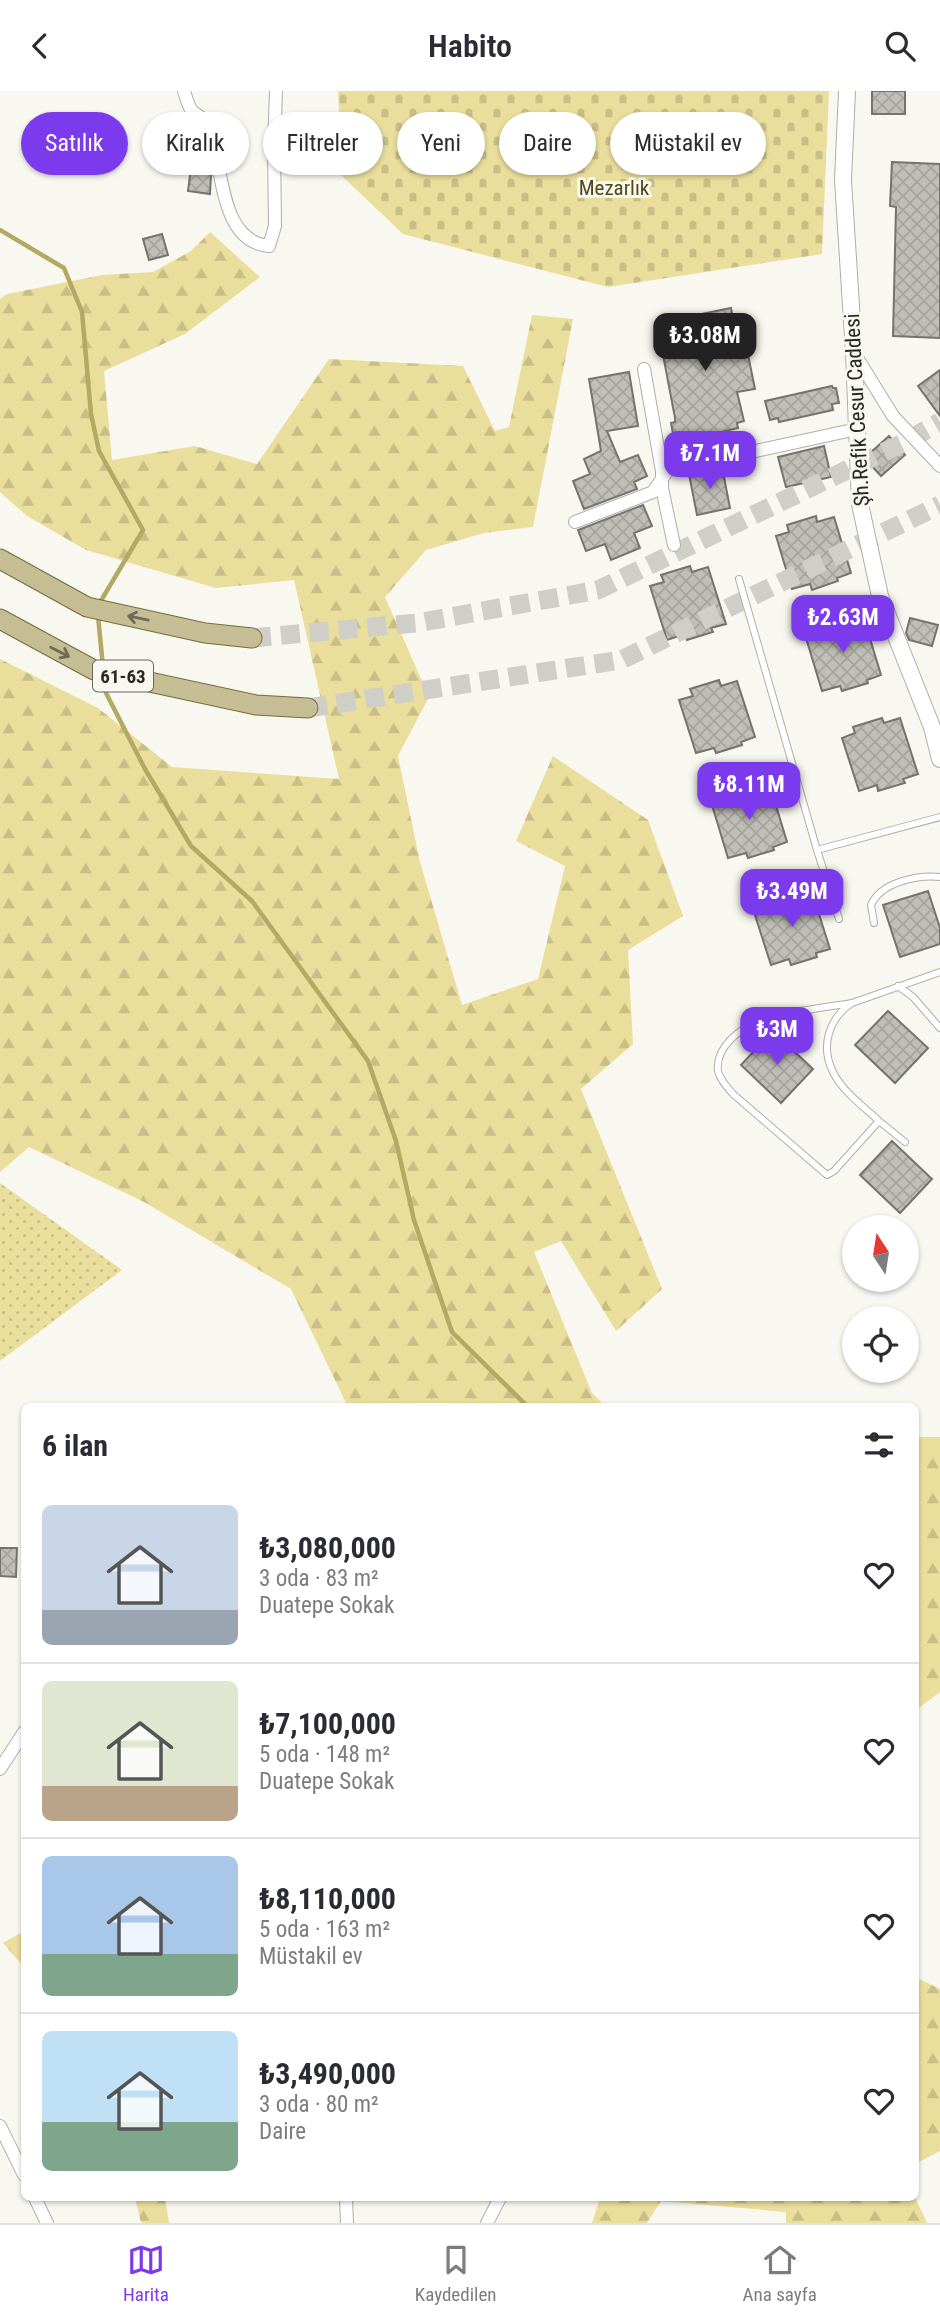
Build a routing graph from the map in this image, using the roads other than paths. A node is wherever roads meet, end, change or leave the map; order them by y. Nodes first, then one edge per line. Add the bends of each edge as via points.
1 (184, 91) edge
2 (276, 91) edge
3 (847, 91) edge
4 (854, 353) junction
5 (644, 369) dead end
6 (857, 429) junction
7 (940, 466) edge
8 (662, 479) junction
9 (575, 522) dead end
10 (674, 545) dead end
11 (0, 559) edge
12 (739, 579) dead end
13 (0, 619) edge
14 (252, 638) tunnel mouth
15 (308, 708) tunnel mouth
16 (940, 759) edge
17 (940, 817) edge
18 (817, 850) junction
19 (940, 877) edge
20 (839, 919) dead end
21 (874, 923) dead end
22 (940, 972) edge
23 (898, 986) junction
24 (852, 1003) junction
25 (940, 1028) edge
26 (879, 1121) junction
27 (905, 1142) dead end
28 (21, 1737) edge
29 (0, 1769) edge
30 (0, 2126) edge
31 (21, 2169) edge
32 (36, 2201) edge
33 (346, 2201) edge
34 (498, 2201) edge
35 (47, 2223) edge
36 (347, 2223) edge
37 (487, 2223) edge

1 - 2 street via 191,110 207,123 230,213 243,236 257,245 270,246 275,226
3 - 4 street, Şh.Refik Cesur Caddesi via 843,180
4 - 6 street, Şh.Refik Cesur Caddesi
4 - 7 street via 893,416
5 - 8 street
6 - 8 street via 668,470
6 - 16 street, Şh.Refik Cesur Caddesi via 860,504 880,596 932,727
8 - 9 street via 653,492
8 - 10 street
14 -> 11 main road via 205,633 87,607
12 - 18 lane
13 -> 15 main road, 61-63 via 94,670 256,705
17 - 18 lane
18 - 20 lane
19 - 21 lane via 926,876 881,890 871,905
22 - 23 lane
23 - 24 lane
23 - 25 lane
24 - 26 lane via 831,1025 826,1040 828,1056 845,1088
24 - 26 lane via 758,1021 727,1043 718,1070 733,1094 827,1175
26 - 27 lane
28 - 29 street
30 - 31 street
32 - 35 street
33 - 36 street
34 - 37 street

